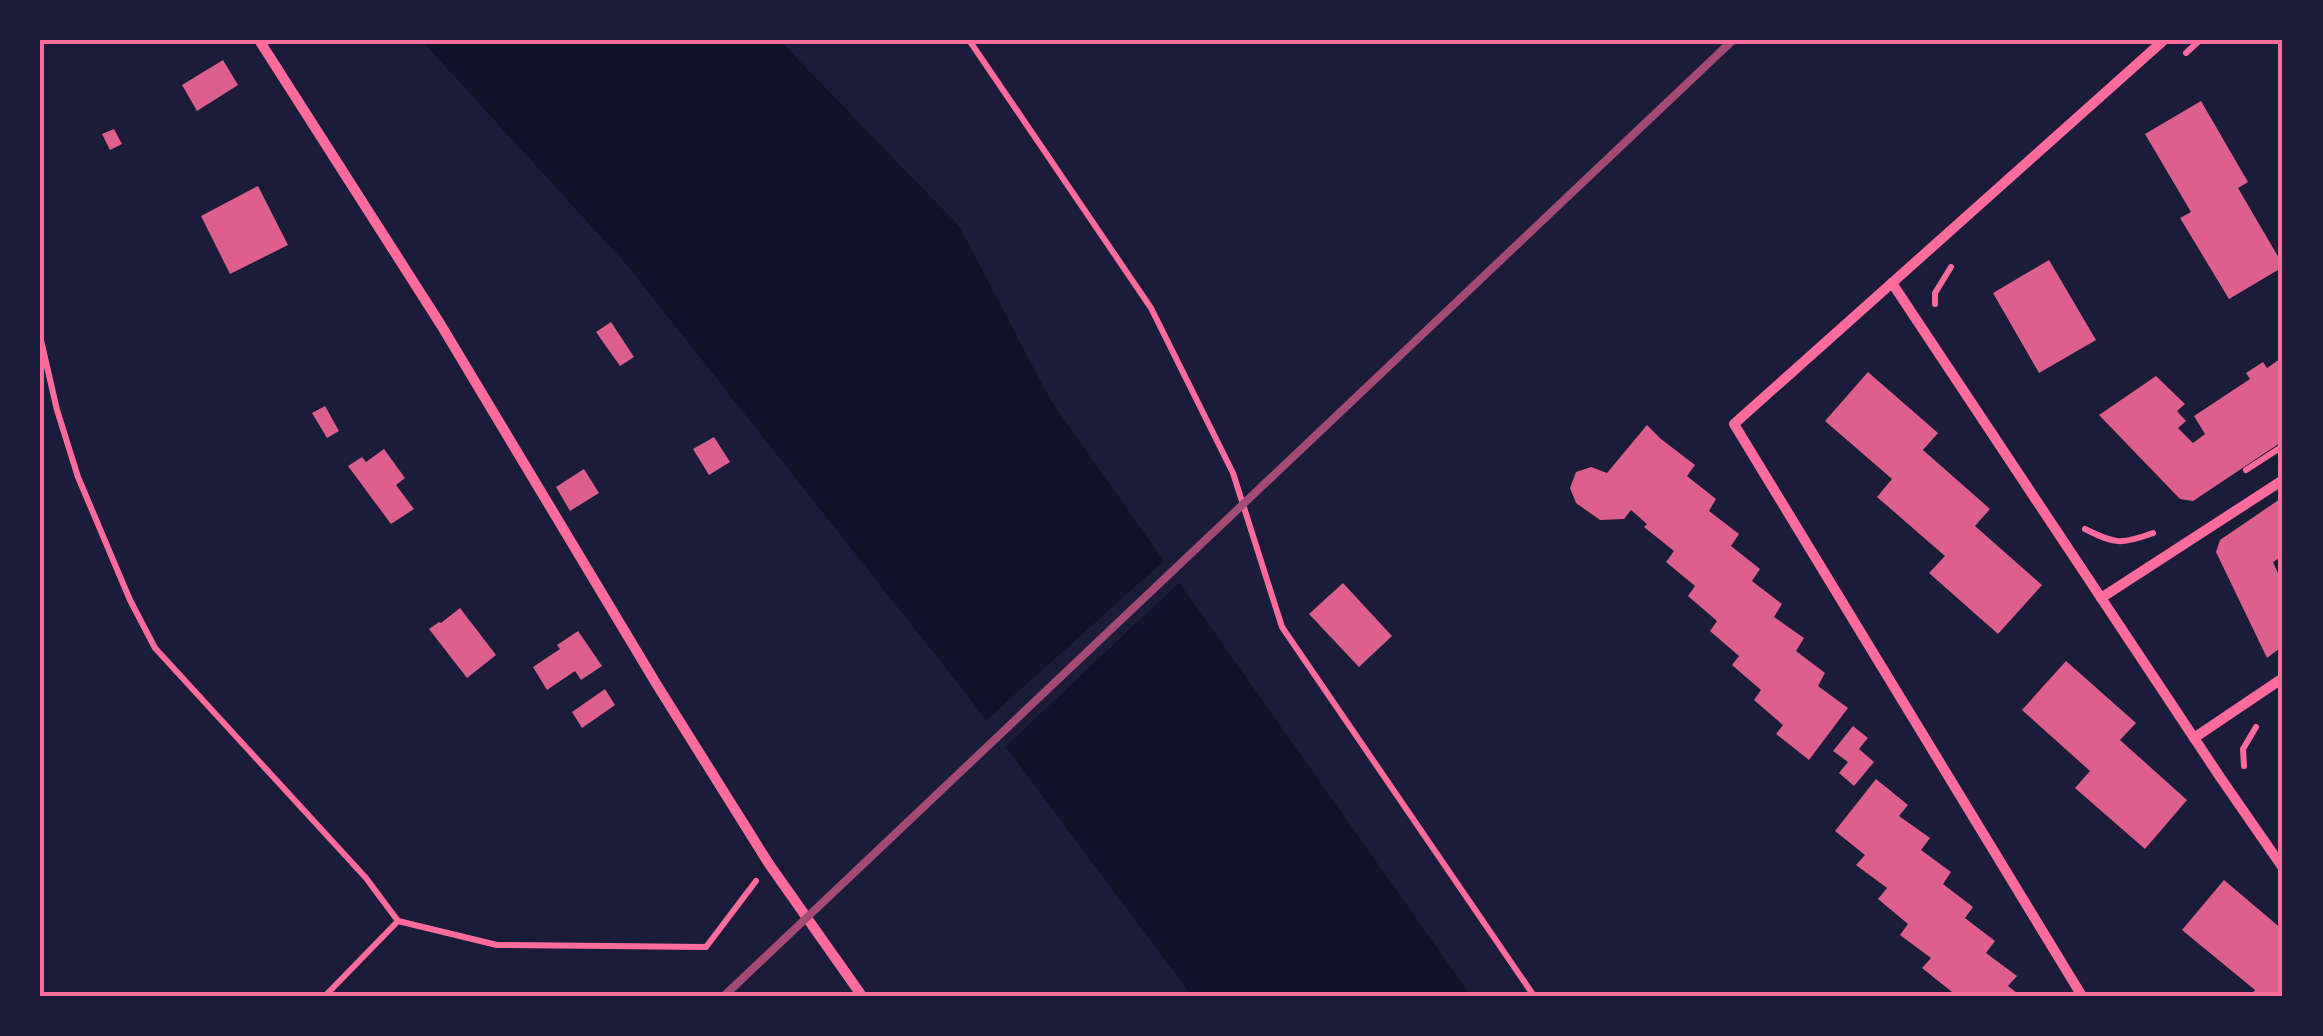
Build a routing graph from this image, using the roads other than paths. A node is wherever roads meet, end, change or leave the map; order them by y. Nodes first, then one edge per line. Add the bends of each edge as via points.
1 (258, 40) edge
2 (2164, 40) edge
3 (1892, 283) junction
4 (2283, 480) edge
5 (2101, 598) junction
6 (2283, 678) edge
7 (2194, 738) junction
8 (2283, 868) edge
9 (862, 996) edge
10 (2082, 996) edge

1 - 9 street via 441,325 769,864
2 - 3 street
3 - 5 street
3 - 10 street via 1734,424
4 - 5 street
5 - 7 street
6 - 7 street
7 - 8 street

